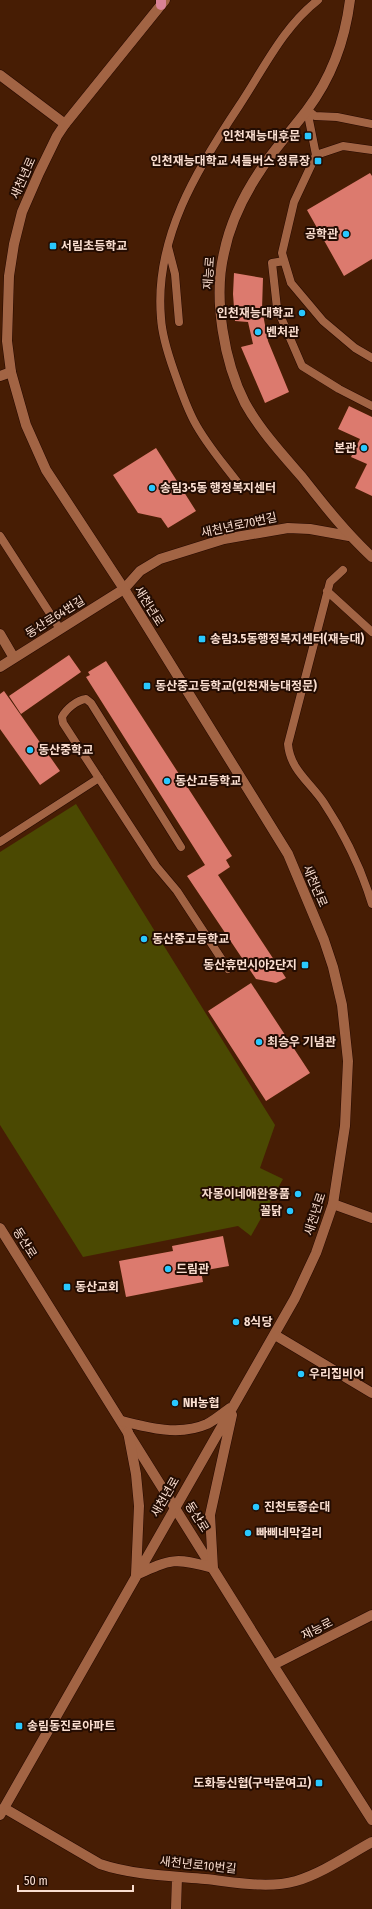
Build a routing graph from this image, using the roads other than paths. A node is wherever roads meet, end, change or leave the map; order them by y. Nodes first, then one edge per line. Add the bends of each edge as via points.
1 (318, 0) edge
2 (350, 0) edge
3 (163, 2) edge
4 (0, 75) edge
5 (307, 110) junction
6 (66, 124) junction
7 (372, 124) edge
8 (372, 150) edge
9 (316, 155) junction
10 (168, 246) junction
11 (284, 261) junction
12 (179, 322) dead end
13 (372, 358) edge
14 (11, 372) junction
15 (0, 376) edge
16 (372, 406) edge
17 (238, 483) dead end
18 (0, 536) edge
19 (349, 536) junction
20 (372, 557) edge
21 (342, 570) dead end
22 (124, 590) junction
23 (327, 591) junction
24 (60, 629) junction
25 (372, 632) edge
26 (0, 634) edge
27 (14, 658) junction
28 (0, 667) edge
29 (99, 778) junction
30 (0, 842) edge
31 (181, 847) dead end
32 (372, 904) edge
33 (228, 969) dead end
34 (333, 1204) junction
35 (372, 1218) edge
36 (0, 1228) edge
37 (275, 1335) junction
38 (372, 1393) edge
39 (234, 1405) junction
40 (122, 1421) junction
41 (128, 1432) junction
42 (175, 1506) junction
43 (213, 1568) junction
44 (136, 1575) junction
45 (372, 1615) edge
46 (273, 1665) junction
47 (2, 1812) edge
48 (372, 1820) edge
49 (372, 1842) edge
50 (177, 1877) junction
51 (176, 1909) edge

1 - 10 lane via 298,18 282,39 208,155 177,216
2 - 5 street, 재능로 via 339,52
3 - 6 street, 새천년로
4 - 6 street
5 - 7 lane via 315,116
5 - 9 lane
5 - 19 street, 재능로 via 279,144 247,191 229,233 224,253 220,302 226,348 246,404 264,431
6 - 14 street, 새천년로 via 57,136 22,212 14,244 7,308 7,341
8 - 9 lane via 343,146
9 - 11 lane via 294,202 282,253
10 - 12 lane via 175,274
10 - 17 lane via 160,296 167,350 194,421
11 - 13 lane via 291,283 323,321 355,348
11 - 16 lane via 272,263 277,308 302,366
14 - 15 street
14 - 22 street, 새천년로 via 26,425 46,470
18 - 24 lane
19 - 20 street, 재능로
19 - 22 street, 새천년로70번길 via 288,528 224,539 160,559 140,571
21 - 23 lane via 330,582
22 - 24 street, 동산로64번길
22 - 34 street, 새천년로 via 288,854 324,940 342,1005 348,1061 345,1126
23 - 25 lane
23 - 32 lane via 289,734 289,753 299,772 324,802 346,839
24 - 27 street, 동산로64번길
26 - 27 street
27 - 28 street, 동산로64번길
29 - 30 lane
29 - 31 lane via 63,723 62,717 64,712 86,699 91,703
29 - 33 lane via 156,866 177,891
34 - 35 street
34 - 37 street, 새천년로 via 316,1253
36 - 40 street, 동산로
37 - 38 street
37 - 39 street, 새천년로
39 - 40 street via 207,1424 179,1430 148,1428
39 - 42 street, 새천년로
39 - 43 street via 210,1515
40 - 41 street, 동산로
41 - 42 street, 동산로
41 - 44 street via 139,1506
42 - 43 street, 동산로
42 - 44 street, 새천년로
43 - 44 street via 186,1560 166,1561
43 - 46 street, 동산로
44 - 47 street, 새천년로
45 - 46 street, 재능로
46 - 48 street, 동산로
47 - 50 street, 새천년로10번길 via 113,1869
49 - 50 street, 새천년로10번길 via 298,1881 284,1884 268,1885
50 - 51 street

